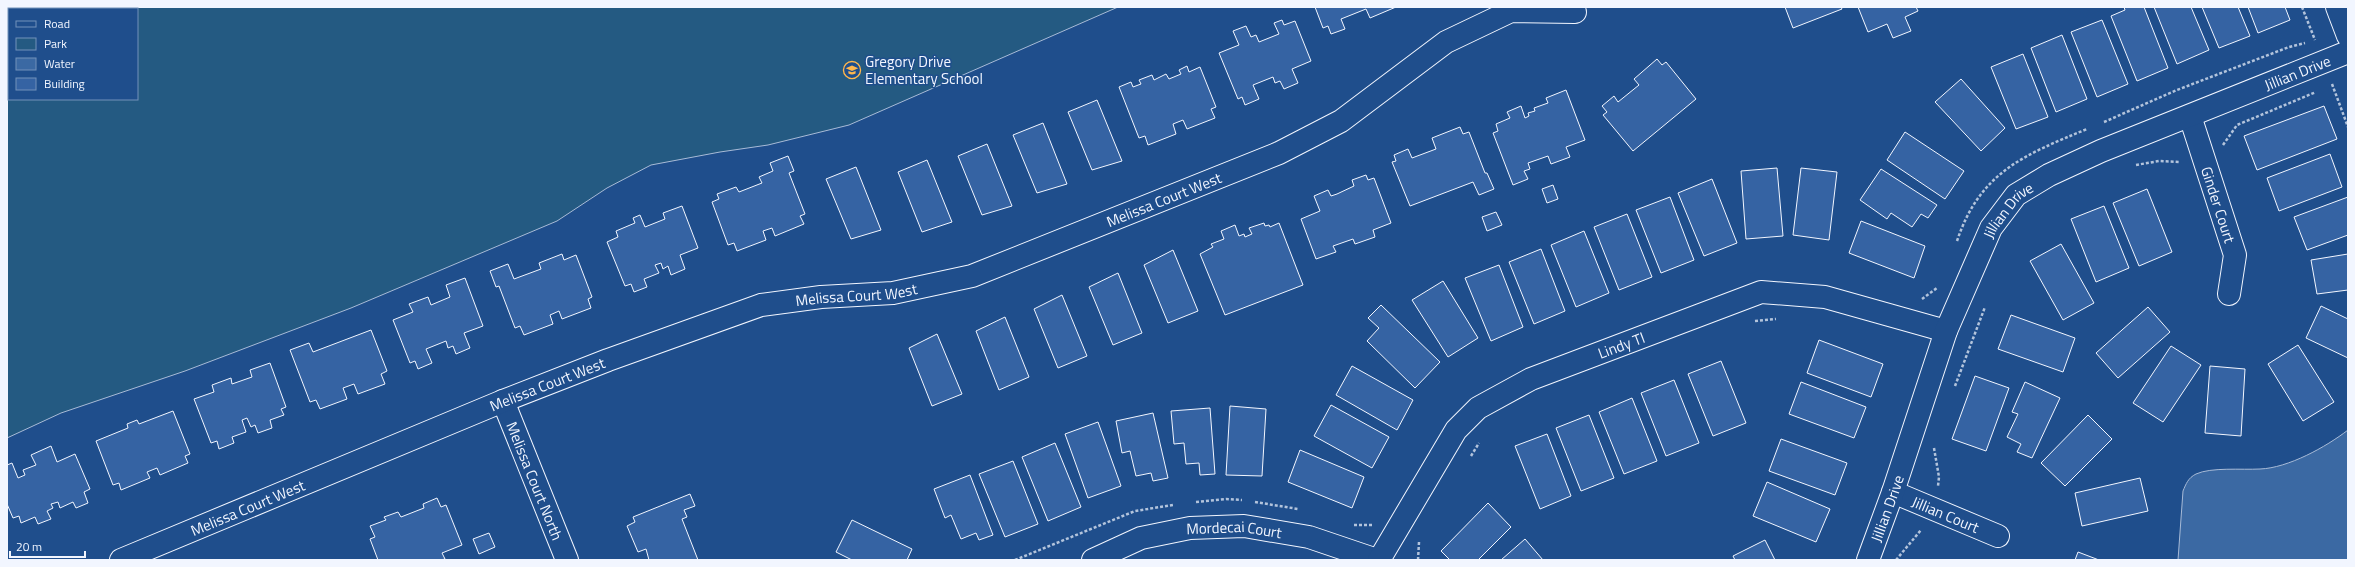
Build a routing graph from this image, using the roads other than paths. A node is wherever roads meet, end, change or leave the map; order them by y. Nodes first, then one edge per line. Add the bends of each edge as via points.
1 (2337, 7) edge
2 (1575, 12) dead end
3 (2348, 36) edge
4 (2348, 52) edge
5 (2190, 116) junction
6 (2229, 294) dead end
7 (1946, 330) junction
8 (503, 401) junction
9 (1893, 492) junction
10 (1998, 536) dead end
11 (121, 560) edge
12 (567, 560) edge
13 (1093, 560) edge
14 (1378, 560) edge
15 (1868, 560) edge

1 - 3 street
2 - 8 street, Melissa Court West via 1511,11 1446,42 1341,121 1279,153 972,276 893,293 821,297 761,305
4 - 5 street, Jillian Drive
5 - 6 street, Ginder Court via 2235,255
5 - 7 street, Jillian Drive via 2101,150 2049,174 2016,195 1991,228
7 - 9 street, Jillian Drive
7 - 14 street, Lindy Tl via 1825,297 1761,292 1531,379 1478,408 1456,430
8 - 11 street, Melissa Court West
8 - 12 street, Melissa Court North
9 - 10 street, Jillian Court
9 - 15 street, Jillian Drive
13 - 14 street, Mordecai Court via 1141,538 1190,528 1244,526 1309,537

